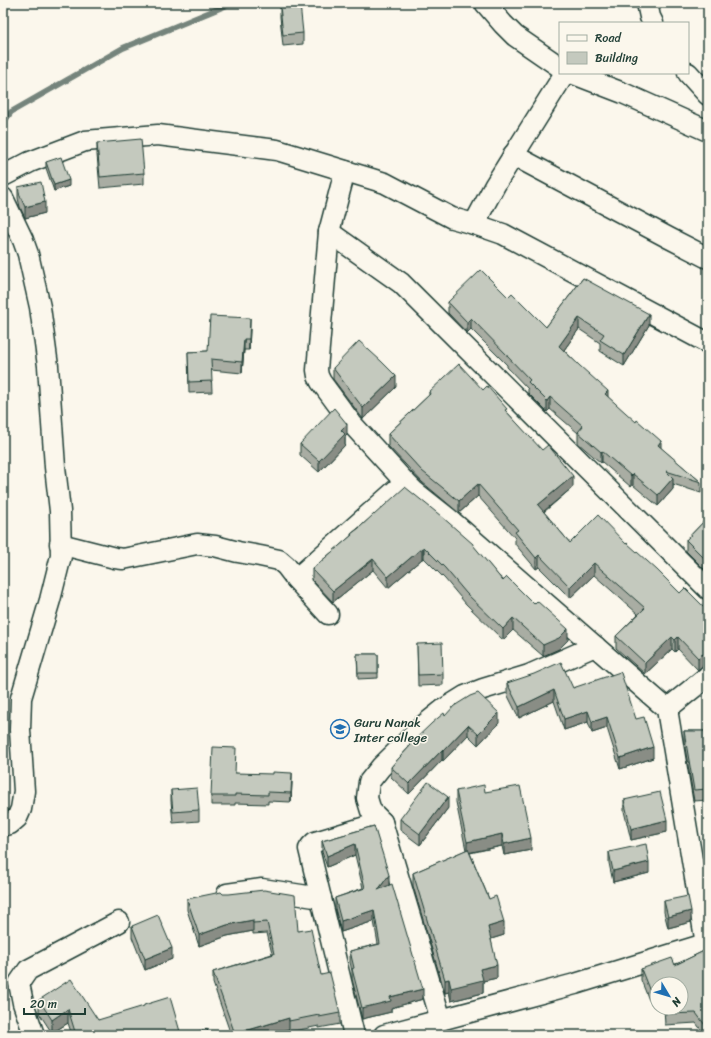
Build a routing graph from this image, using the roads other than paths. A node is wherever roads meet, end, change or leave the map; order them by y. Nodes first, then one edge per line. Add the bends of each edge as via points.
1 (485, 3) edge
2 (648, 3) edge
3 (652, 22) edge
4 (559, 66) edge
5 (564, 74) edge
6 (574, 74) edge
7 (689, 74) edge
8 (708, 95) edge
9 (708, 131) edge
10 (513, 155) junction
11 (345, 171) junction
12 (3, 176) edge
13 (3, 198) edge
14 (474, 224) junction
15 (329, 232) junction
16 (708, 258) edge
17 (708, 343) edge
18 (405, 482) junction
19 (60, 544) junction
20 (296, 578) junction
21 (708, 589) edge
22 (328, 614) dead end
23 (595, 646) junction
24 (708, 676) edge
25 (668, 709) junction
26 (382, 822) junction
27 (3, 826) edge
28 (227, 894) edge
29 (321, 898) junction
30 (119, 922) dead end
31 (707, 943) edge
32 (441, 1020) junction
33 (34, 1035) edge
34 (354, 1035) edge
35 (384, 1035) edge

1 - 4 street via 515,36
2 - 3 street
5 - 10 street
6 - 9 street
7 - 8 street
10 - 14 street
10 - 16 street
11 - 12 street via 276,150 158,135 85,141 30,162
11 - 14 street via 385,183 452,218
11 - 15 street
13 - 19 street via 28,254 40,307 48,366 60,511
14 - 17 street via 503,234
15 - 18 street via 318,376 352,424
15 - 21 street via 401,283
18 - 20 street
18 - 23 street
19 - 20 street via 123,559 203,544 279,560
19 - 27 street via 61,556 50,600 21,698 20,730 24,791 21,809 18,818
20 - 22 street
23 - 25 street
23 - 26 street via 529,675 465,696 424,725 369,782 367,798 371,811
24 - 25 street
25 - 31 street
26 - 29 street via 315,842 311,846 309,849
26 - 32 street
28 - 29 street via 262,889
29 - 34 street
30 - 33 street via 28,970 19,983
31 - 32 street via 575,984
32 - 35 street

